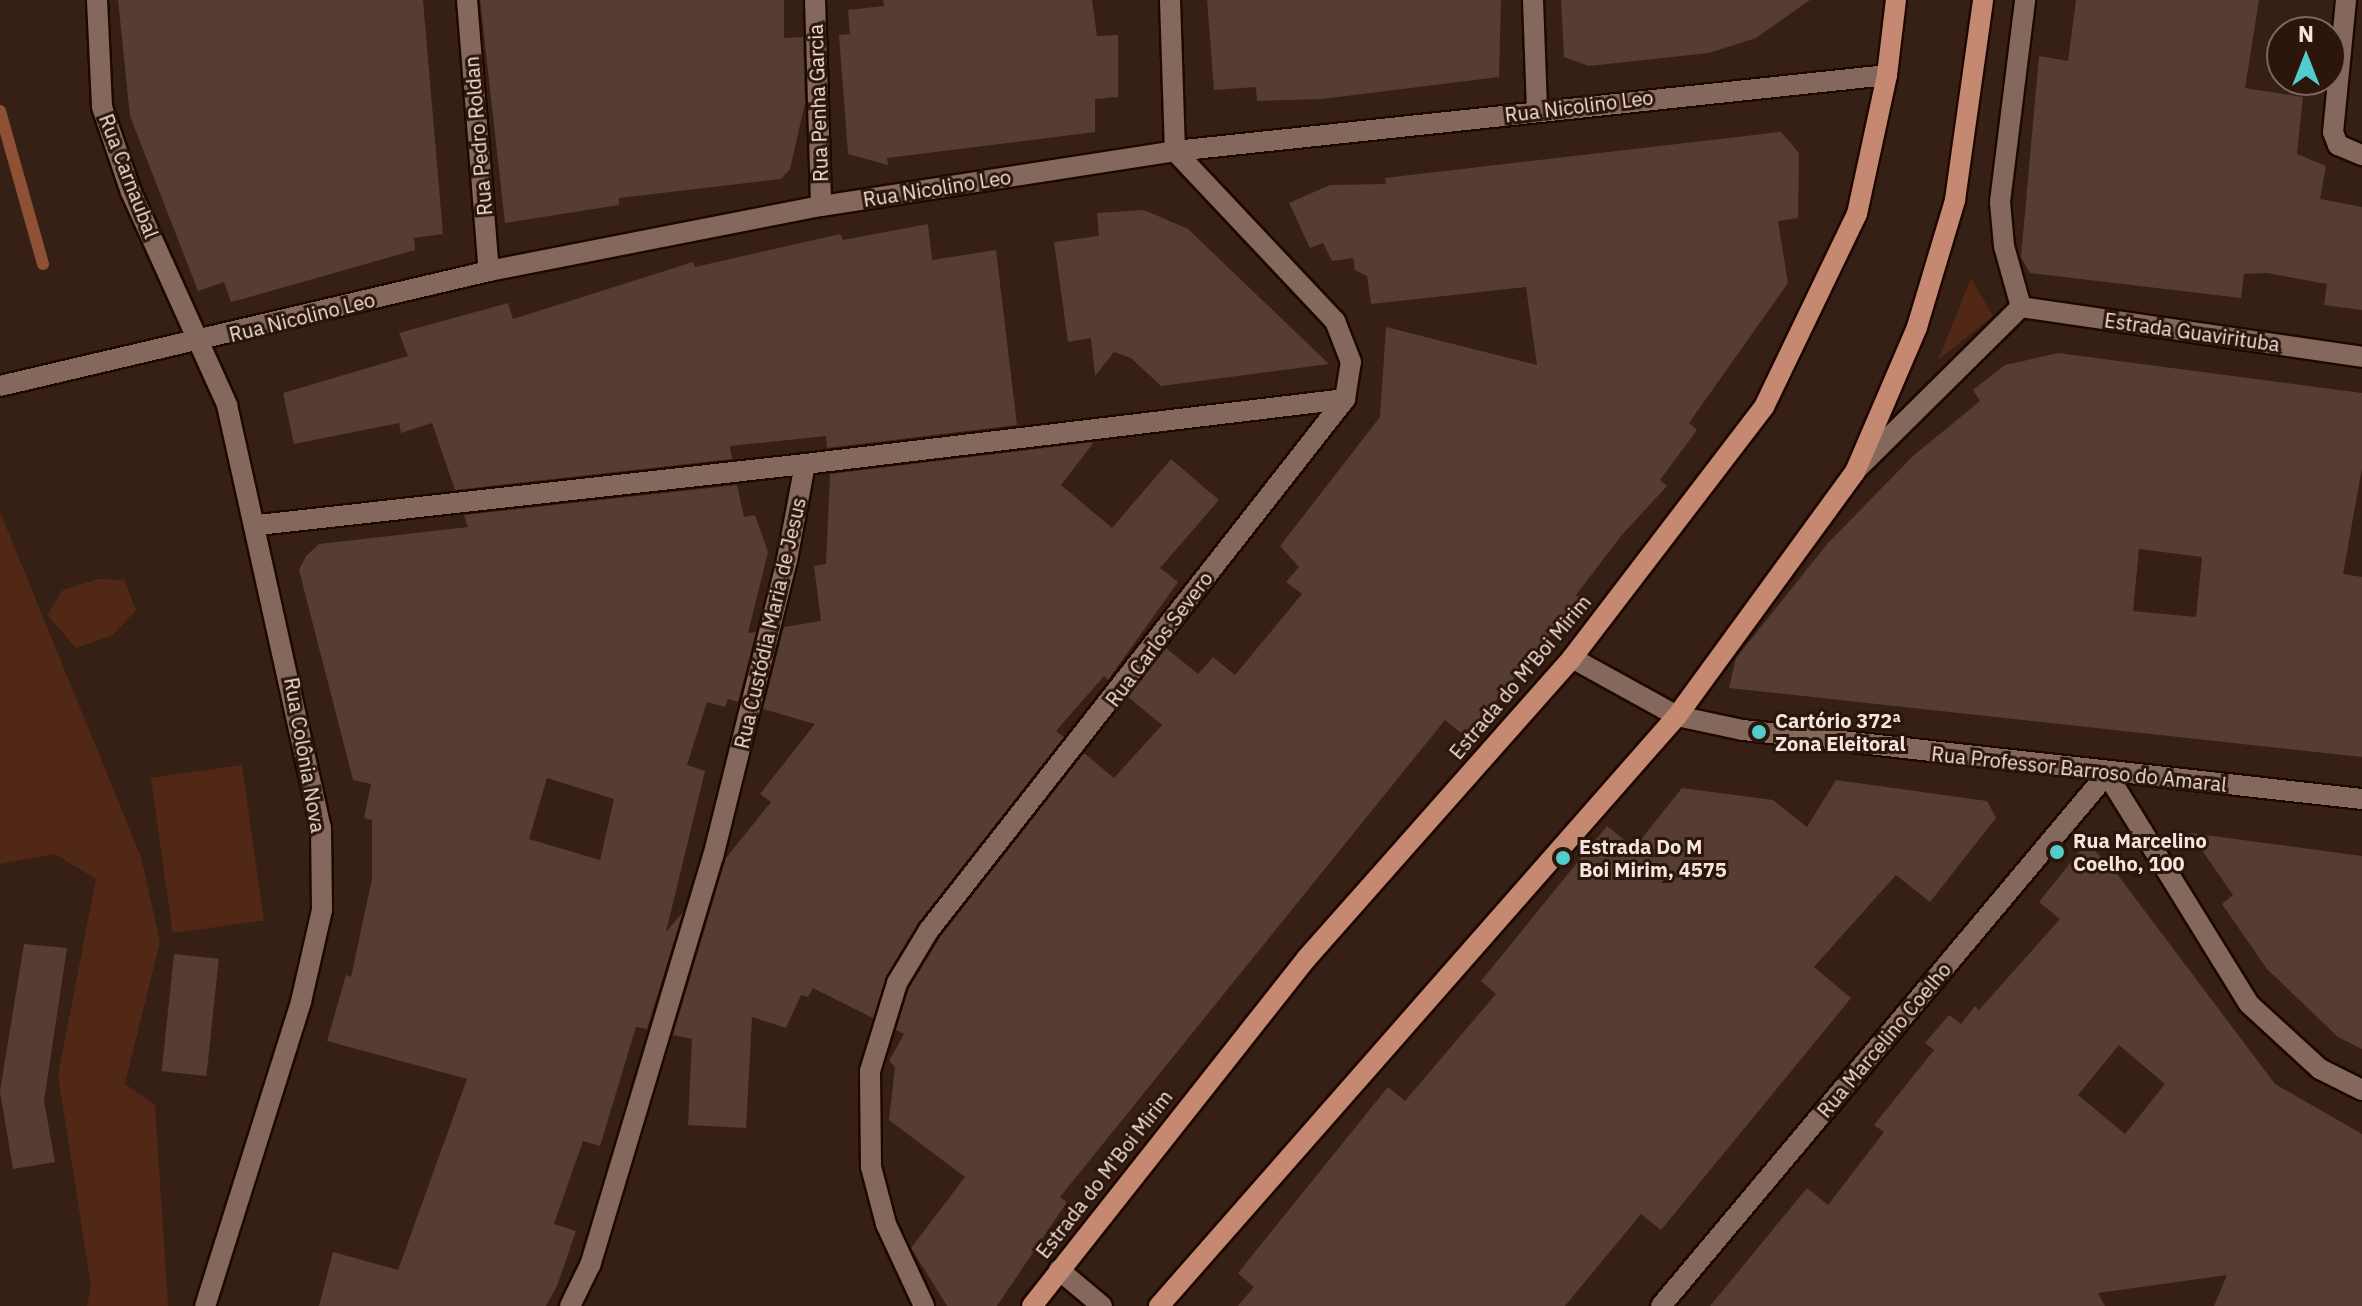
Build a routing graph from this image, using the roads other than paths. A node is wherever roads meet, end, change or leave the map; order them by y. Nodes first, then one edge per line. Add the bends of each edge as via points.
1 (97, 0) edge
2 (467, 0) edge
3 (815, 0) edge
4 (1170, 0) edge
5 (1533, 0) edge
6 (1896, 0) edge
7 (1983, 0) edge
8 (2025, 0) edge
9 (2346, 0) edge
10 (1887, 75) junction
11 (1537, 111) junction
12 (1175, 151) junction
13 (2362, 155) edge
14 (821, 206) junction
15 (489, 271) junction
16 (2021, 307) junction
17 (202, 342) junction
18 (2362, 357) edge
19 (0, 386) edge
20 (1345, 399) junction
21 (805, 464) junction
22 (1855, 472) junction
23 (258, 525) junction
24 (1572, 658) junction
25 (1677, 716) junction
26 (2107, 774) junction
27 (2362, 799) edge
28 (2362, 1090) edge
29 (1059, 1270) junction
30 (205, 1306) edge
31 (570, 1306) edge
32 (924, 1306) edge
33 (1032, 1306) edge
34 (1102, 1306) edge
35 (1159, 1306) edge
36 (1661, 1306) edge

1 - 17 street, Rua Carnaubal via 102,107 131,192
2 - 15 street, Rua Pedro Roldan
3 - 14 street, Rua Penha Garcia
4 - 12 street
5 - 11 street
6 - 10 main road, Estrada do M'Boi Mirim
7 - 22 main road via 1955,200 1917,327
8 - 16 street via 2000,202 2004,246
9 - 13 street via 2333,132 2338,145
10 - 11 street, Rua Nicolino Leo
10 - 24 main road, Estrada do M'Boi Mirim via 1857,214 1775,387
11 - 12 street, Rua Nicolino Leo
12 - 14 street, Rua Nicolino Leo
12 - 20 street via 1335,321 1351,362
14 - 15 street, Rua Nicolino Leo
15 - 17 street, Rua Nicolino Leo
16 - 18 street, Estrada Guavirituba
16 - 22 street
17 - 19 street, Rua Nicolino Leo
17 - 23 street, Rua Colônia Nova via 227,405
20 - 21 street
20 - 32 street, Rua Carlos Severo via 929,930 897,983 870,1071 871,1167 886,1224
21 - 23 street, Rua Custódia Maria de Jesus
21 - 31 street, Rua Custódia Maria de Jesus via 787,560 713,856 590,1265
22 - 25 main road
23 - 30 street, Rua Colônia Nova via 321,828 322,910 301,1002
24 - 25 street, Rua Professor Barroso do Amaral
24 - 29 main road, Estrada do M'Boi Mirim via 1306,959
25 - 26 street, Rua Professor Barroso do Amaral via 1743,730
25 - 35 main road
26 - 27 street, Rua Professor Barroso do Amaral
26 - 28 street via 2249,1004 2320,1069
26 - 36 street, Rua Marcelino Coelho
29 - 33 main road, Estrada do M'Boi Mirim
29 - 34 street

